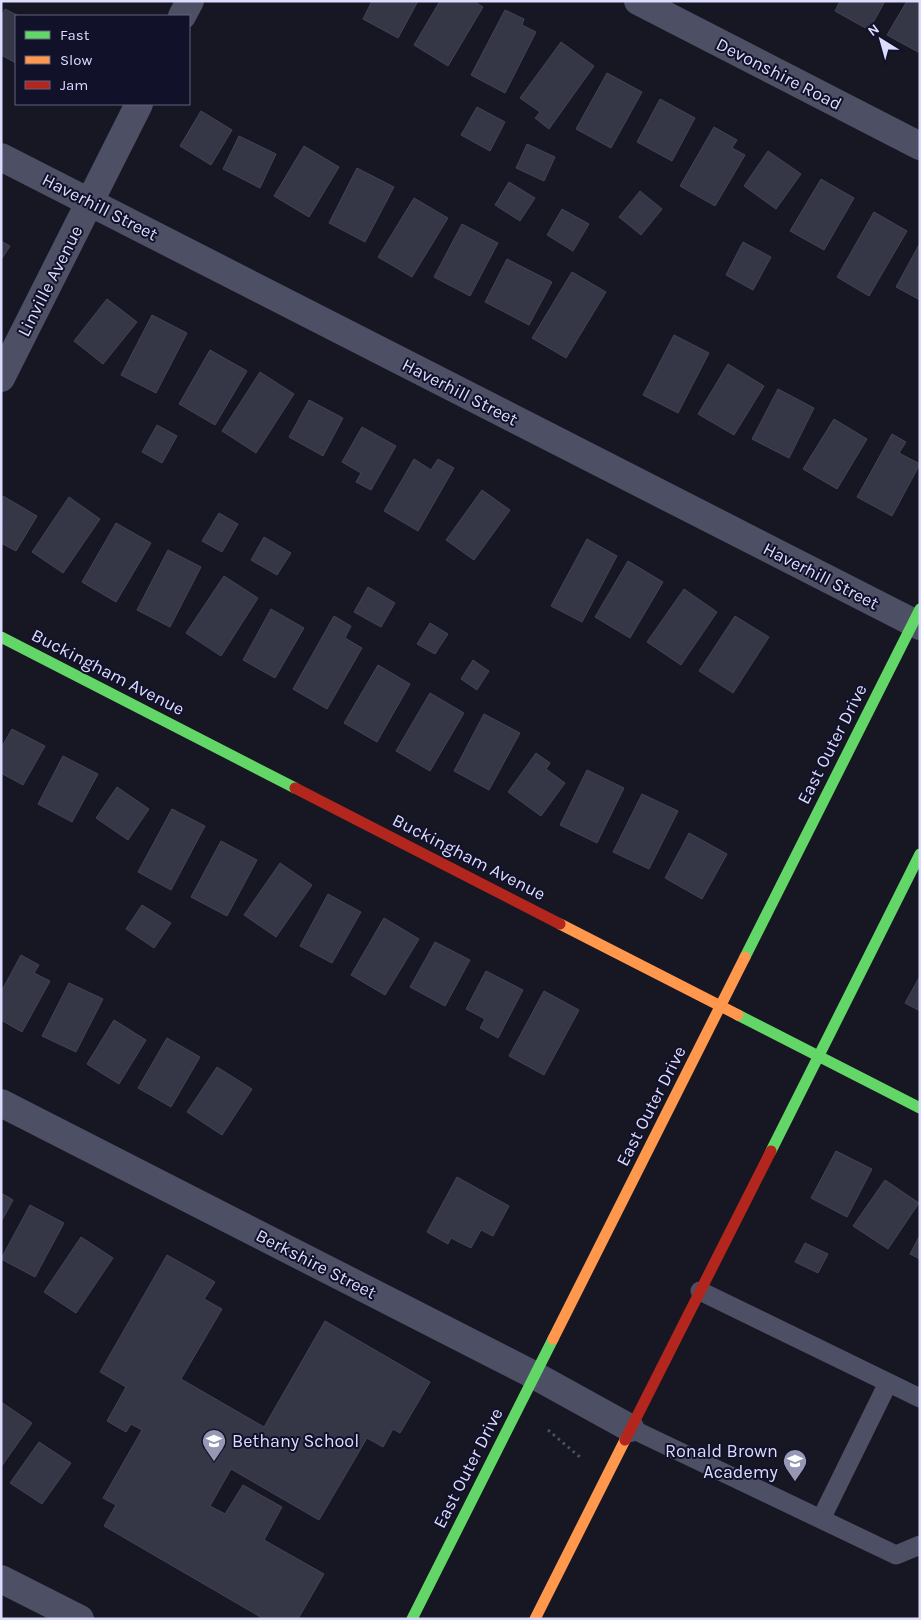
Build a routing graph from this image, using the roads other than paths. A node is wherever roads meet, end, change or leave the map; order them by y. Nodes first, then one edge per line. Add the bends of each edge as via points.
1 (190, 1) edge
2 (638, 1) edge
3 (183, 15) edge
4 (138, 105) edge
5 (920, 146) edge
6 (1, 157) edge
7 (90, 202) junction
8 (1, 378) edge
9 (918, 619) edge
10 (1, 637) edge
11 (920, 854) edge
12 (721, 1005) junction
13 (818, 1056) junction
14 (1, 1103) edge
15 (920, 1108) edge
16 (700, 1291) junction
17 (534, 1375) junction
18 (888, 1382) junction
19 (920, 1398) edge
20 (630, 1428) junction
21 (821, 1519) junction
22 (920, 1544) edge
23 (1, 1579) edge
24 (80, 1619) edge
25 (412, 1619) edge
26 (535, 1619) edge

1 - 3 street
2 - 5 street, Devonshire Road
4 - 7 street, Linville Avenue
6 - 7 street, Haverhill Street
7 - 8 street, Linville Avenue
7 - 9 street, Haverhill Street
9 - 12 street, East Outer Drive
10 - 12 street, Buckingham Avenue
11 - 13 street
12 - 13 street, Buckingham Avenue
12 - 17 street, East Outer Drive
13 - 15 street, Buckingham Avenue
13 - 16 street
14 - 17 street, Berkshire Street
16 - 18 lane
16 - 20 street
17 - 20 street, Berkshire Street
17 - 25 street, East Outer Drive
18 - 19 lane
18 - 21 lane
20 - 21 lane
20 - 26 street
21 - 22 lane via 896,1554
23 - 24 street

